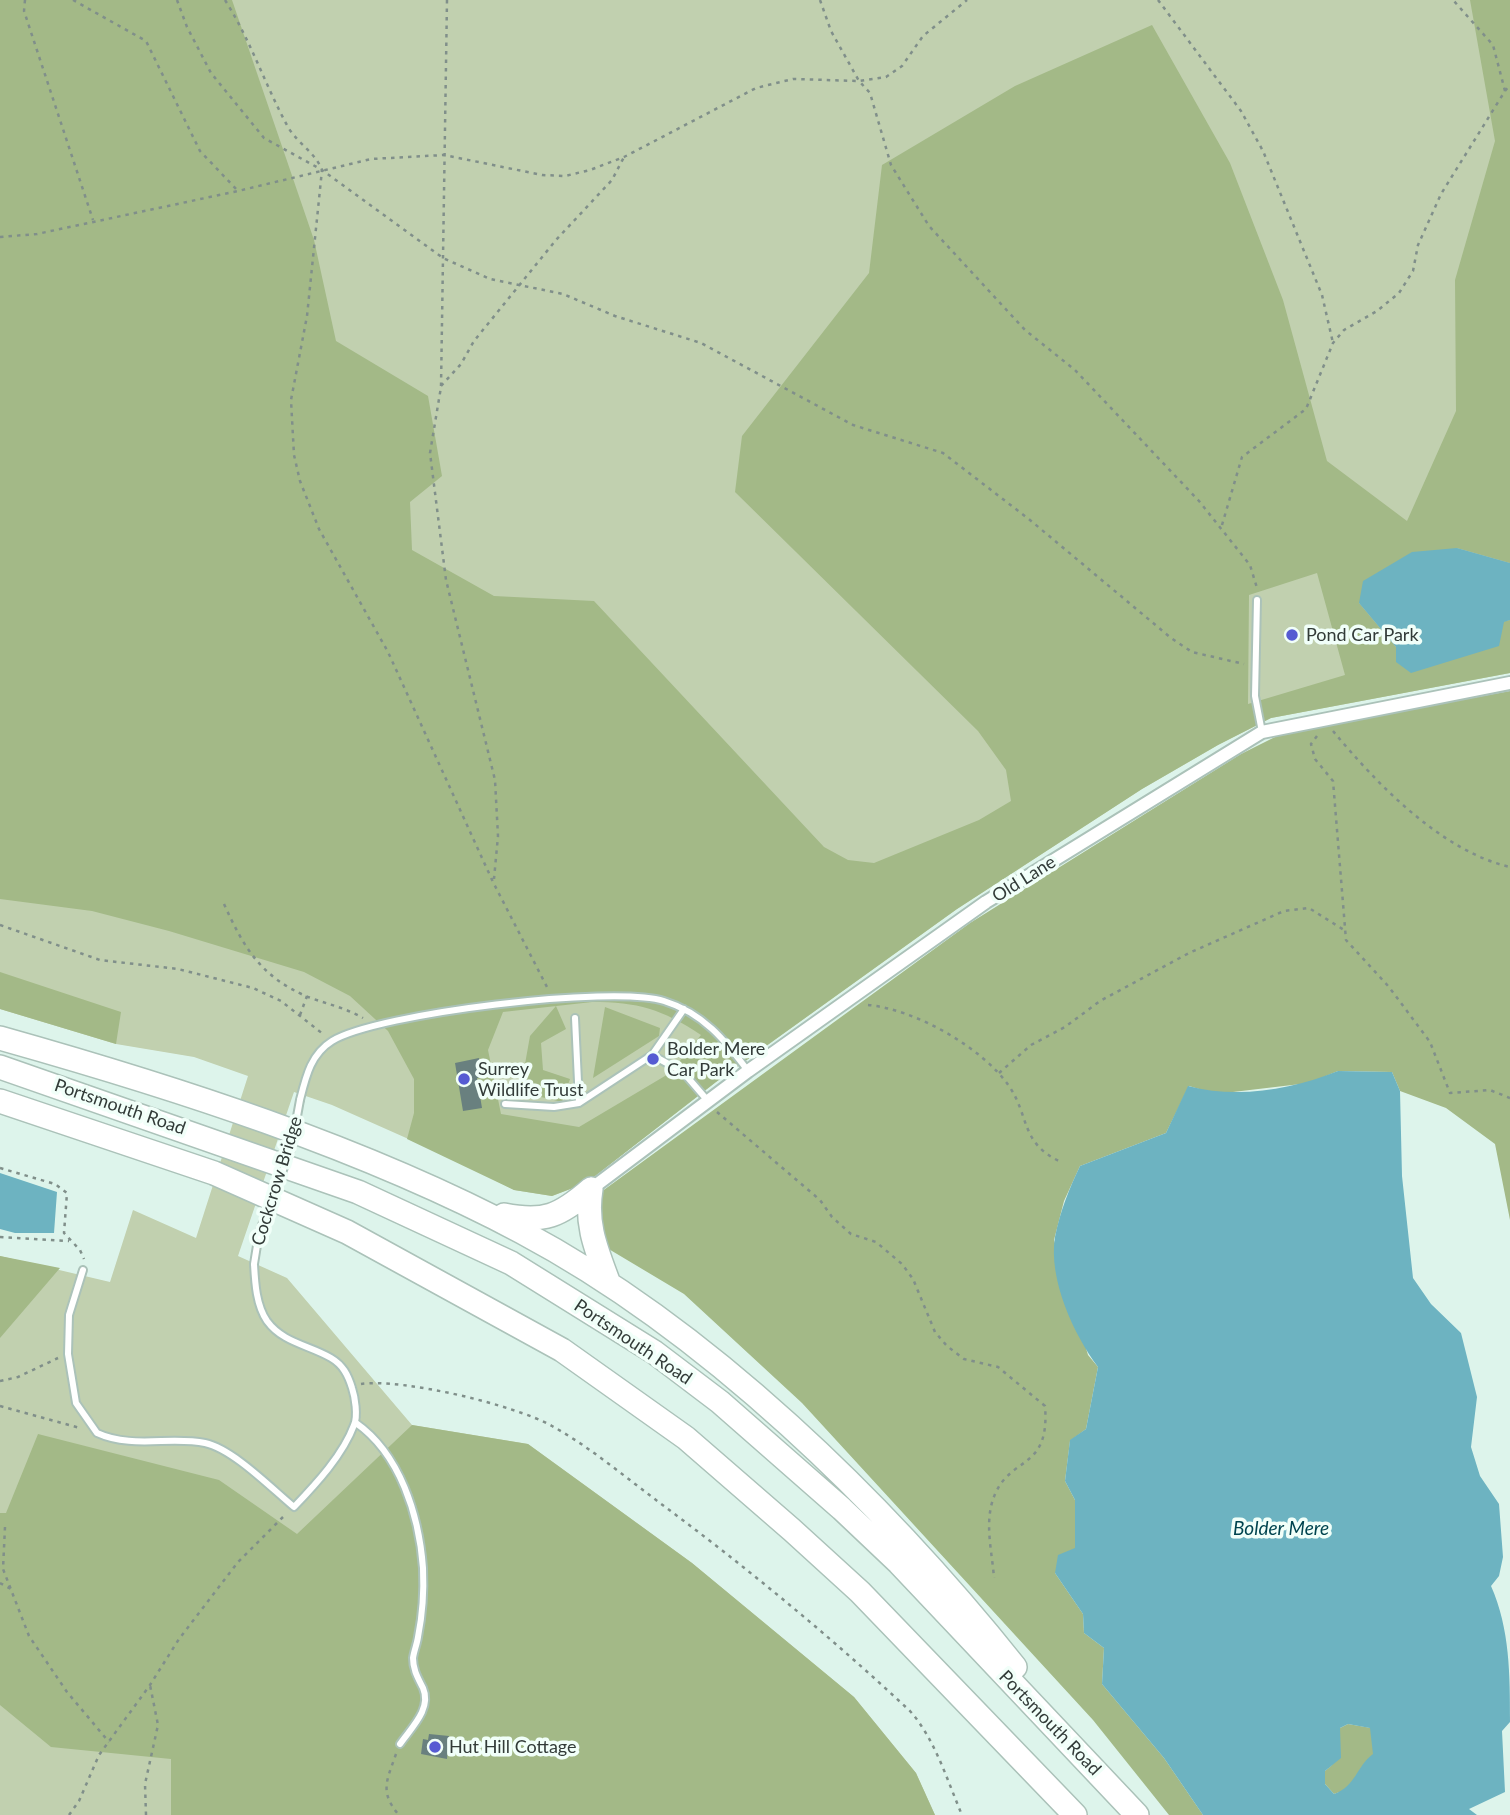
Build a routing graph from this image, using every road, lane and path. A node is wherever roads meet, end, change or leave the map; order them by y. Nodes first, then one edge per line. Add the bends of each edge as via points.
1 (24, 0) edge
2 (73, 0) edge
3 (177, 0) edge
4 (225, 0) edge
5 (447, 0) edge
6 (820, 0) edge
7 (967, 0) edge
8 (1158, 0) edge
9 (1453, 0) edge
10 (859, 81) junction
11 (1510, 85) edge
12 (1505, 91) junction
13 (444, 155) junction
14 (624, 157) junction
15 (322, 170) junction
16 (238, 191) junction
17 (94, 222) junction
18 (0, 237) edge
19 (443, 258) junction
20 (522, 283) junction
21 (1334, 343) junction
22 (441, 387) junction
23 (1221, 526) junction
24 (1257, 600) joint
25 (1257, 666) junction
26 (1510, 684) edge
27 (1328, 719) junction
28 (1262, 732) junction
29 (1333, 732) junction
30 (1510, 867) edge
31 (493, 882) junction
32 (223, 904) dead end
33 (0, 925) edge
34 (1344, 930) junction
35 (307, 996) junction
36 (552, 999) junction
37 (845, 1003) junction
38 (684, 1009) junction
39 (300, 1015) junction
40 (575, 1018) dead end
41 (376, 1025) junction
42 (0, 1038) edge
43 (331, 1041) junction
44 (652, 1055) junction
45 (0, 1067) edge
46 (748, 1071) junction
47 (999, 1073) junction
48 (1510, 1098) edge
49 (0, 1101) edge
50 (708, 1101) junction
51 (579, 1103) junction
52 (505, 1104) dead end
53 (1060, 1162) dead end
54 (0, 1168) edge
55 (591, 1189) junction
56 (473, 1209) junction
57 (0, 1237) edge
58 (69, 1241) junction
59 (83, 1270) joint
60 (609, 1284) junction
61 (68, 1354) junction
62 (0, 1381) edge
63 (351, 1385) junction
64 (0, 1406) edge
65 (356, 1423) junction
66 (97, 1433) junction
67 (294, 1507) junction
68 (5, 1528) dead end
69 (994, 1578) dead end
70 (0, 1583) edge
71 (11, 1589) junction
72 (150, 1685) junction
73 (109, 1742) junction
74 (400, 1744) joint
75 (1093, 1766) junction
76 (69, 1815) edge
77 (146, 1815) edge
78 (399, 1815) edge
79 (962, 1815) edge
80 (1075, 1815) edge
81 (1137, 1815) edge

1 - 17 path
2 - 16 path via 146,41 200,151
3 - 15 path via 211,73 264,138
4 - 15 path via 247,35 289,129
5 - 13 path
6 - 10 path via 831,31
7 - 10 path via 923,36 902,66 886,77
8 - 21 path via 1241,111 1263,151 1322,295
9 - 12 path via 1493,45
10 - 14 path via 793,79 756,88
10 - 23 path via 879,115 891,165 929,226 1025,330 1074,370
11 - 12 path
12 - 21 path via 1441,194 1418,245 1413,271 1399,293 1344,330
13 - 14 path via 510,171 565,176
13 - 15 path via 371,159
13 - 19 path
14 - 20 path via 612,180
15 - 16 path
15 - 19 path
15 - 31 path via 307,316 291,400 300,481 319,529 388,652
16 - 17 path
17 - 18 path
19 - 20 path via 490,279
19 - 22 path
20 - 22 path
20 - 25 path via 701,343 853,425 943,453 1192,652
21 - 23 path via 1306,408 1242,457
22 - 31 path via 430,453 431,478 446,580 495,780 498,836
23 - 24 path via 1254,574
24 - 25 lane
25 - 28 lane via 1255,696
26 - 27 street, Old Lane
27 - 28 street, Old Lane
27 - 29 path
28 - 37 street, Old Lane via 986,902
29 - 30 path via 1384,788 1455,844
29 - 34 path via 1315,736 1311,744 1315,759 1333,781
31 - 36 path
32 - 35 path via 256,962
33 - 39 path via 100,960 178,969 253,988
34 - 47 path via 1309,908 1284,911 1189,953 1100,1001 1031,1045
34 - 48 path via 1346,940 1430,1042 1450,1093 1490,1090
35 - 39 path
35 - 41 path
36 - 38 lane via 635,996
36 - 41 lane
37 - 46 street, Old Lane
37 - 47 path via 897,1009 921,1018
38 - 44 lane
38 - 46 lane via 722,1035
39 - 43 path
40 - 51 lane
41 - 43 lane
42 - 56 highway via 306,1136
43 - 63 lane, Cockcrow Bridge, bridge via 314,1058 290,1149 259,1233 254,1264 257,1294 277,1333 334,1359 345,1369
44 - 50 lane via 683,1072
44 - 51 lane
45 - 75 highway, Portsmouth Road via 358,1192 511,1263 654,1352 720,1402 842,1509
46 - 50 street, Old Lane
47 - 53 path via 1017,1100 1032,1142
49 - 80 highway, Portsmouth Road via 214,1173 347,1232 562,1350 686,1438 802,1539 860,1592
50 - 55 street, Old Lane
50 - 69 path via 820,1200 850,1234 876,1242 902,1264 935,1332 947,1346 964,1359 998,1367 1045,1406 1046,1424 1036,1454 996,1490 988,1524
51 - 52 lane via 554,1107
54 - 58 path via 55,1184 66,1193 63,1224
55 - 56 highway via 553,1216 530,1220
55 - 60 highway via 587,1213
56 - 60 highway
57 - 58 path
58 - 59 path via 84,1257
59 - 61 lane via 69,1315
60 - 75 highway via 747,1388 845,1480 1002,1651
61 - 62 path
61 - 66 lane via 76,1403
63 - 65 lane
63 - 79 path via 379,1381 494,1403 567,1435 734,1560 909,1711 937,1755
64 - 66 path
65 - 67 lane via 333,1461
65 - 74 lane via 380,1443 394,1465 415,1523 423,1569 419,1636 413,1657 414,1671 425,1692 424,1709
66 - 67 lane via 127,1441 208,1443 224,1450
67 - 72 path via 239,1562
68 - 71 path via 3,1569
70 - 71 path
71 - 73 path via 29,1636
72 - 73 path
72 - 77 path via 158,1725 145,1784
73 - 76 path
74 - 78 path via 386,1791
75 - 81 highway, Portsmouth Road

